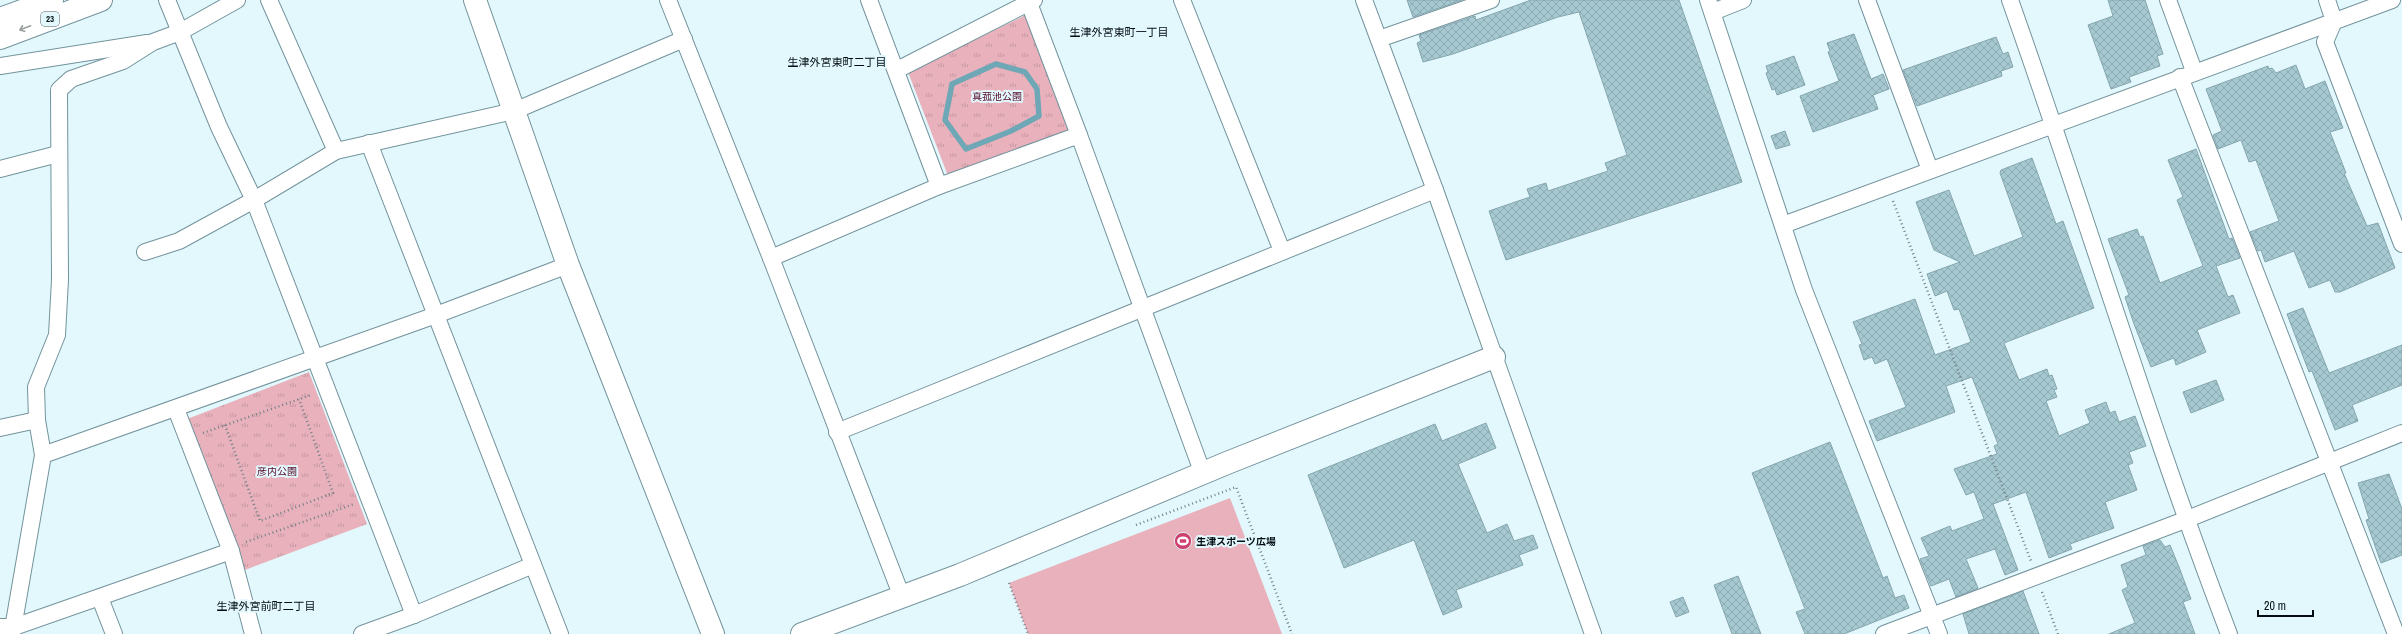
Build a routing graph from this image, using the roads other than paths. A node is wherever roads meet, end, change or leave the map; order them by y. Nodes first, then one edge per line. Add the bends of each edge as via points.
1 (52, 0) edge
2 (101, 0) edge
3 (167, 0) edge
4 (237, 0) edge
5 (269, 0) edge
6 (474, 0) edge
7 (668, 0) edge
8 (869, 0) edge
9 (1182, 0) edge
10 (1364, 0) edge
11 (1491, 0) edge
12 (1743, 0) edge
13 (1867, 0) edge
14 (2010, 0) edge
15 (2168, 0) edge
16 (2327, 0) edge
17 (2392, 0) edge
18 (1032, 1) edge
19 (1711, 6) edge
20 (0, 19) edge
21 (2334, 21) junction
22 (180, 32) junction
23 (0, 38) edge
24 (684, 39) junction
25 (1379, 39) junction
26 (153, 42) junction
27 (0, 66) edge
28 (897, 70) junction
29 (2187, 74) junction
30 (514, 111) junction
31 (2054, 124) junction
32 (1079, 135) junction
33 (369, 143) junction
34 (336, 151) junction
35 (58, 154) junction
36 (0, 169) edge
37 (1930, 170) junction
38 (939, 186) junction
39 (1434, 190) junction
40 (254, 200) junction
41 (1783, 225) junction
42 (2402, 244) edge
43 (1282, 251) junction
44 (146, 252) dead end
45 (771, 258) junction
46 (568, 265) junction
47 (1142, 308) junction
48 (436, 315) junction
49 (1494, 357) junction
50 (316, 358) junction
51 (176, 409) junction
52 (37, 420) junction
53 (0, 428) edge
54 (837, 432) junction
55 (2402, 433) edge
56 (43, 455) junction
57 (2330, 461) junction
58 (1203, 474) junction
59 (2185, 520) junction
60 (237, 547) junction
61 (533, 565) junction
62 (902, 597) junction
63 (100, 598) junction
64 (414, 615) junction
65 (1932, 616) junction
66 (9, 630) edge
67 (114, 634) edge
68 (253, 634) edge
69 (362, 634) edge
70 (560, 634) edge
71 (713, 634) edge
72 (802, 634) edge
73 (1593, 634) edge
74 (1884, 634) edge
75 (1939, 634) edge
76 (2229, 634) edge
77 (2396, 634) edge

1 - 20 street, 23
2 -> 23 street, 23
3 - 22 street
4 - 22 street
5 - 34 street
6 - 30 street
7 - 24 street
8 - 28 street
9 - 43 street
10 - 25 street
11 - 25 street
12 - 19 street
13 - 37 street
14 - 31 street
15 - 29 street
16 - 21 street
17 - 21 street
18 - 28 street
18 - 32 street
19 - 41 street
21 - 29 street
21 - 42 street via 2325,42
22 - 26 street
22 - 40 street via 219,127
24 - 30 street
24 - 45 street
25 - 39 street
26 - 27 street
26 - 35 street via 123,61 71,78 59,90
28 - 38 street
29 - 31 street
29 - 57 street
30 - 33 street
30 - 46 street
31 - 37 street
31 - 59 street
32 - 38 street
32 - 47 street
33 - 34 street
33 - 48 street
34 - 40 street
35 - 36 street
35 - 52 street via 60,280 56,335 36,386
37 - 41 street
38 - 45 street
39 - 43 street
39 - 49 street
40 - 44 street via 179,241
40 - 50 street
41 - 65 street via 1804,290
43 - 47 street
45 - 54 street
46 - 48 street
46 - 71 street
47 - 54 street
47 - 58 street
48 - 50 street
48 - 61 street
49 - 58 street
49 - 73 street
50 - 51 street
50 - 64 street
51 - 56 street
51 - 60 street
52 - 53 street
52 - 56 street
54 - 62 street
55 - 57 street
56 - 66 street
57 - 59 street
57 - 77 street
58 - 62 street
59 - 65 street
59 - 76 street
60 - 63 street
60 - 68 street
61 - 64 street
61 - 70 street
62 - 72 street
63 - 66 street
63 - 67 street
64 - 69 street
65 - 74 street
65 - 75 street

